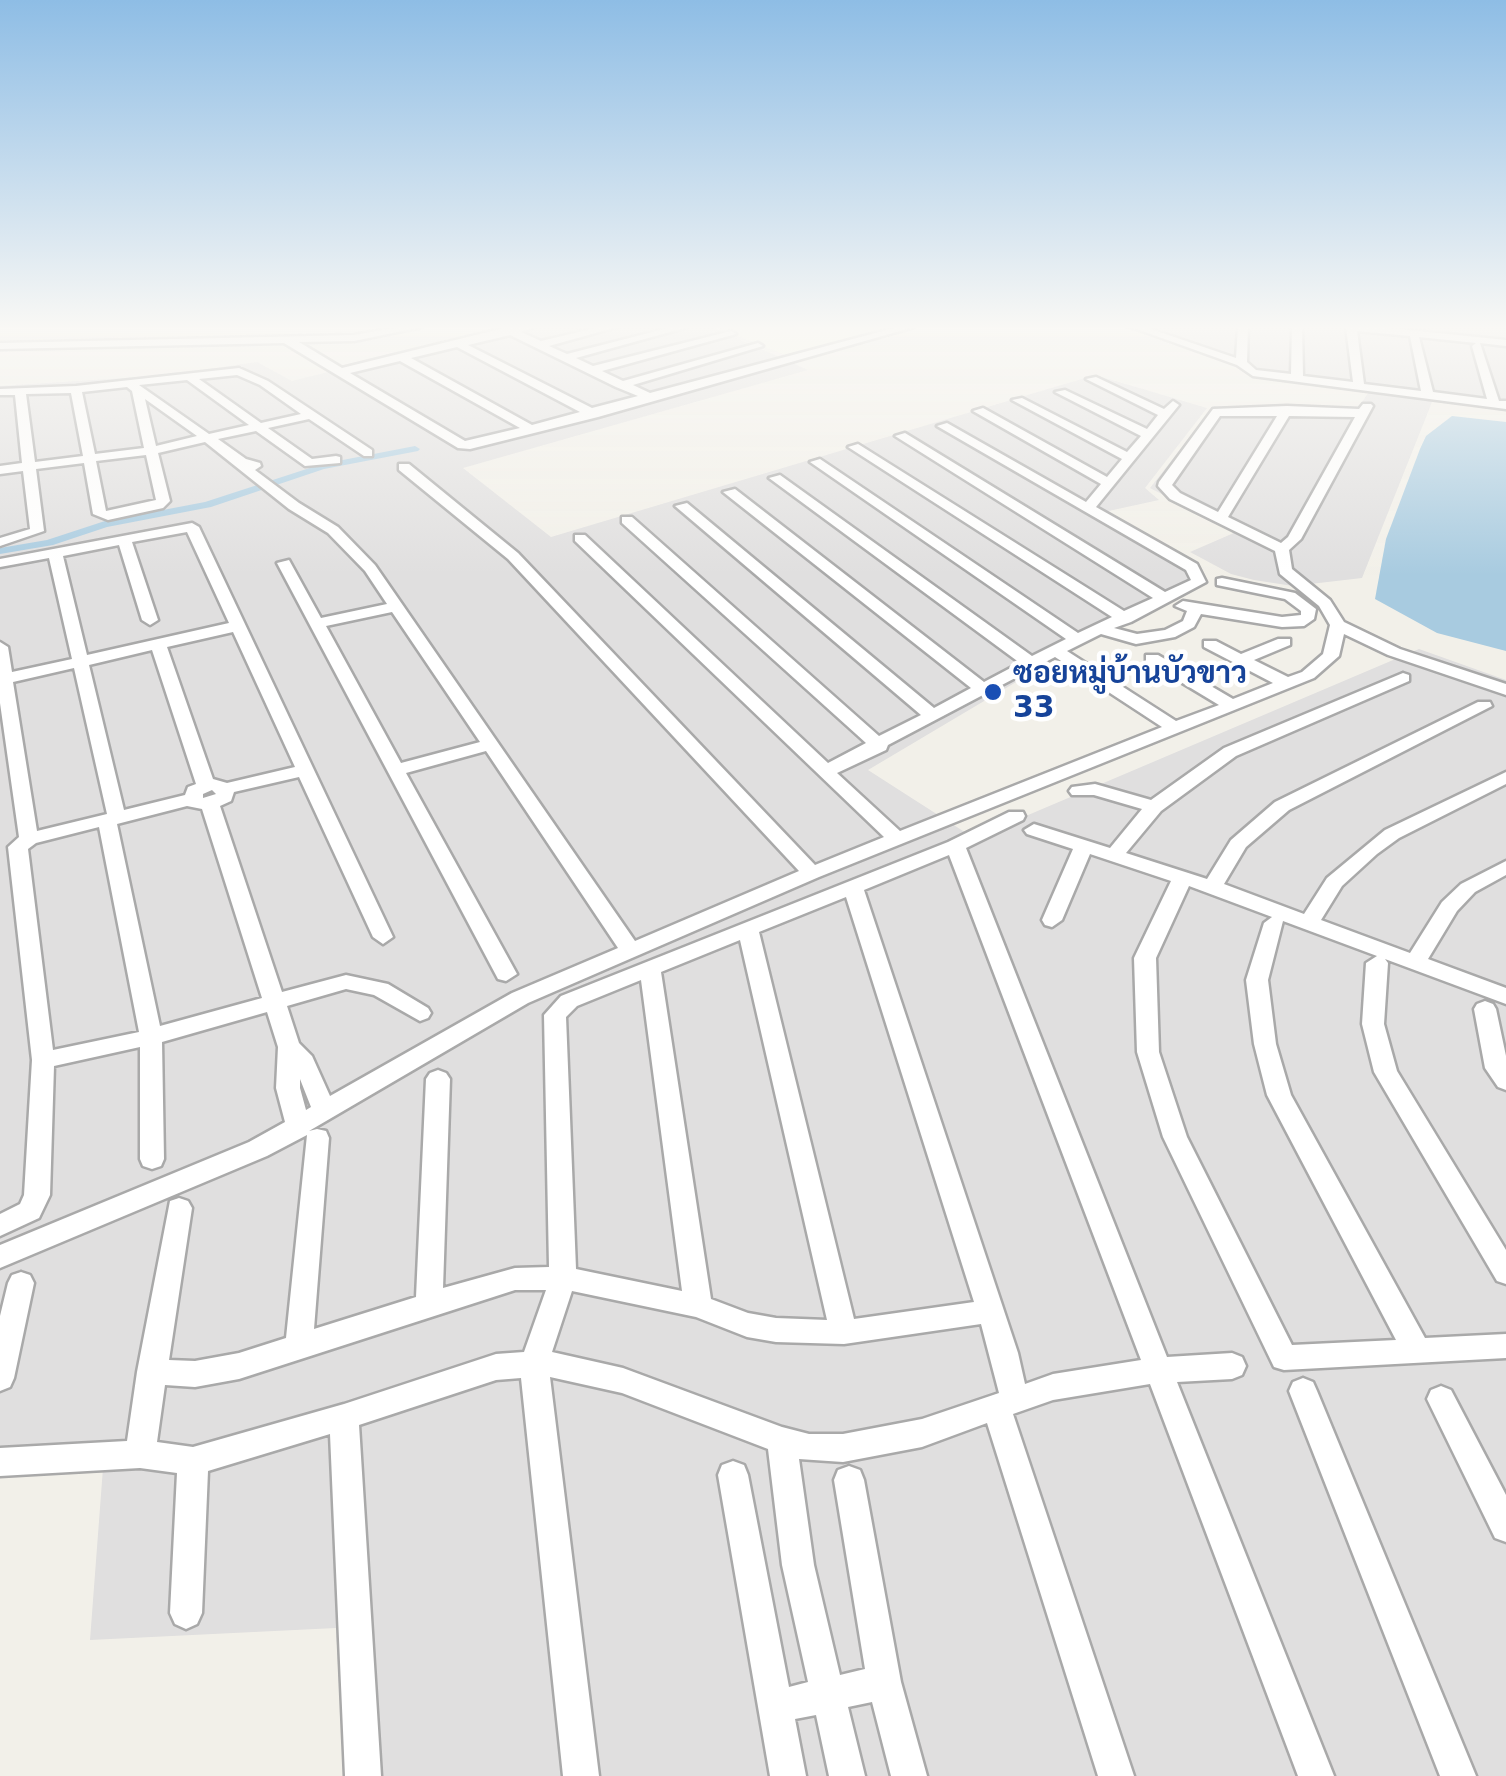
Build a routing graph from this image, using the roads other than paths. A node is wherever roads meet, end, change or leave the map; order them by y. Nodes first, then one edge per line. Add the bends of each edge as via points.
1 (23, 410) edge
2 (80, 410) edge
3 (138, 410) edge
4 (165, 410) edge
5 (235, 410) edge
6 (302, 410) edge
7 (407, 410) edge
8 (497, 410) edge
9 (586, 410) edge
10 (609, 410) edge
11 (1037, 410) edge
12 (1098, 410) edge
13 (1170, 410) edge
14 (1287, 410) junction
15 (1364, 410) edge
16 (979, 411) dead end
17 (1362, 413) junction
18 (594, 414) junction
19 (310, 415) junction
20 (944, 426) dead end
21 (260, 428) junction
22 (533, 430) junction
23 (1147, 434) junction
24 (901, 436) dead end
25 (210, 440) junction
26 (854, 448) dead end
27 (148, 451) junction
28 (368, 453) dead end
29 (1129, 458) junction
30 (90, 460) junction
31 (336, 460) dead end
32 (816, 462) dead end
33 (404, 467) dead end
34 (31, 468) junction
35 (0, 470) edge
36 (774, 478) dead end
37 (1109, 483) junction
38 (730, 492) dead end
39 (682, 506) dead end
40 (1088, 508) junction
41 (1220, 519) junction
42 (627, 520) dead end
43 (124, 538) junction
44 (580, 538) dead end
45 (0, 542) edge
46 (1282, 549) junction
47 (55, 553) junction
48 (0, 563) edge
49 (284, 564) dead end
50 (1222, 582) dead end
51 (1166, 599) junction
52 (394, 607) junction
53 (1126, 619) junction
54 (150, 620) dead end
55 (316, 624) junction
56 (238, 626) junction
57 (1102, 629) junction
58 (1077, 639) junction
59 (1334, 639) junction
60 (1284, 642) dead end
61 (158, 644) junction
62 (1210, 644) dead end
63 (0, 647) edge
64 (1057, 651) junction
65 (1152, 658) dead end
66 (1242, 659) junction
67 (83, 660) junction
68 (1032, 664) junction
69 (1403, 678) dead end
70 (2, 679) edge
71 (1284, 682) junction
72 (984, 690) junction
73 (1506, 690) edge
74 (1231, 705) junction
75 (1484, 706) dead end
76 (934, 717) junction
77 (1176, 729) junction
78 (490, 745) junction
79 (880, 746) junction
80 (304, 770) junction
81 (397, 770) junction
82 (826, 772) junction
83 (1506, 777) edge
84 (20, 781) junction
85 (0, 789) edge
86 (1078, 792) dead end
87 (208, 794) junction
88 (1154, 808) junction
89 (112, 819) junction
90 (29, 838) junction
91 (898, 840) junction
92 (955, 846) junction
93 (1083, 847) junction
94 (1113, 856) junction
95 (1506, 867) edge
96 (812, 873) junction
97 (1183, 876) junction
98 (852, 886) junction
99 (1212, 887) junction
100 (1052, 920) dead end
101 (1309, 922) junction
102 (1274, 923) dead end
103 (748, 928) junction
104 (383, 937) dead end
105 (641, 960) junction
106 (1416, 961) junction
107 (1378, 963) dead end
108 (506, 974) dead end
109 (1506, 996) edge
110 (276, 1000) junction
111 (1485, 1009) dead end
112 (420, 1013) dead end
113 (151, 1037) junction
114 (289, 1047) junction
115 (43, 1060) junction
116 (438, 1080) dead end
117 (1506, 1081) edge
118 (325, 1111) junction
119 (308, 1133) junction
120 (152, 1159) dead end
121 (180, 1208) dead end
122 (0, 1226) edge
123 (0, 1256) edge
124 (1506, 1273) edge
125 (563, 1278) junction
126 (21, 1283) dead end
127 (430, 1304) junction
128 (698, 1306) junction
129 (990, 1311) junction
130 (844, 1332) junction
131 (1506, 1346) edge
132 (299, 1347) junction
133 (1418, 1353) junction
134 (534, 1364) junction
135 (1232, 1366) dead end
136 (1160, 1370) junction
137 (151, 1372) junction
138 (0, 1378) edge
139 (1303, 1390) dead end
140 (1442, 1400) dead end
141 (1005, 1402) junction
142 (344, 1417) junction
143 (782, 1442) junction
144 (140, 1454) junction
145 (194, 1461) junction
146 (0, 1462) edge
147 (733, 1476) dead end
148 (848, 1480) dead end
149 (1506, 1528) edge
150 (186, 1614) dead end
151 (884, 1682) junction
152 (828, 1696) junction
153 (776, 1707) junction
154 (363, 1776) edge
155 (581, 1776) edge
156 (788, 1776) edge
157 (847, 1776) edge
158 (909, 1776) edge
159 (1116, 1776) edge
160 (1316, 1776) edge
161 (1458, 1776) edge

1 - 34 street
2 - 30 street
3 - 27 street
4 - 25 street
5 - 21 street
6 - 19 street
7 - 22 street via 462,444
8 - 22 street
9 - 18 street
10 - 18 street
11 - 29 street
12 - 23 street
13 - 23 street
14 - 17 street
14 - 41 street
14 - 41 street via 1217,412 1166,482 1175,496
15 - 17 street
16 - 37 street
17 - 46 street via 1294,539
18 - 22 street
19 - 21 street
19 - 28 street
20 - 40 street
21 - 25 street
21 - 31 street via 309,463
23 - 29 street
24 - 51 street
25 - 27 street
25 - 52 street via 356,553
26 - 53 street
27 - 30 street
27 - 30 street via 163,500 121,514 100,514
29 - 37 street
30 - 34 street
32 - 58 street
33 - 96 street via 513,556
34 - 35 street
34 - 45 street via 37,531
36 - 68 street
37 - 40 street
38 - 72 street
39 - 76 street
40 - 51 street via 1192,567 1199,582
41 - 46 street
42 - 79 street
43 - 47 street
43 - 54 street
43 - 56 street via 192,527
44 - 82 street
46 - 59 street via 1285,572 1324,602
47 - 48 street
47 - 67 street
49 - 55 street
50 - 57 street via 1290,596 1308,616 1295,622 1189,607 1190,624 1168,634 1136,639
51 - 53 street
52 - 55 street
52 - 78 street
53 - 57 street
55 - 81 street
56 - 61 street
56 - 80 street
57 - 58 street
58 - 64 street
59 - 71 street via 1315,671
59 - 73 street
60 - 66 street
61 - 67 street
61 - 87 street
62 - 66 street
63 - 70 street
64 - 68 street
64 - 77 street
65 - 74 street
66 - 71 street
67 - 70 street
67 - 89 street
68 - 72 street
69 - 88 street via 1230,752
70 - 84 street
71 - 74 street
72 - 76 street
74 - 77 street
75 - 99 street via 1282,806 1238,844
76 - 79 street
77 - 91 street
78 - 81 street
78 - 105 street
79 - 82 street
80 - 87 street
80 - 104 street
81 - 108 street
82 - 91 street
83 - 101 street via 1370,850 1334,882
84 - 85 street
84 - 90 street
86 - 88 street via 1095,790
87 - 89 street
87 - 110 street
88 - 94 street
89 - 90 street
89 - 113 street
90 - 115 street via 18,847
91 - 96 street
92 - 93 street via 1034,823
92 - 98 street
92 - 136 street
93 - 94 street
93 - 100 street
94 - 97 street
95 - 106 street via 1449,907
96 - 105 street
97 - 99 street
97 - 133 street via 1145,958 1148,1052 1175,1137 1284,1358
98 - 103 street
98 - 129 street
99 - 101 street
101 - 106 street
102 - 133 street via 1257,980 1279,1094
103 - 105 street
103 - 130 street
105 - 118 street via 520,998
105 - 125 street via 556,1015
105 - 128 street
106 - 109 street
107 - 124 street via 1373,1024 1386,1072
110 - 112 street via 322,986 363,984
110 - 113 street
110 - 114 street
111 - 117 street
113 - 115 street
113 - 120 street
114 - 118 street via 304,1062
114 - 119 street via 286,1068
115 - 122 street via 35,1204
116 - 127 street
118 - 119 street
119 - 123 street
119 - 132 street
121 - 137 street
125 - 127 street via 515,1279
125 - 128 street
125 - 134 street
126 - 138 street
127 - 132 street
128 - 130 street via 747,1325
129 - 130 street
129 - 141 street
131 - 133 street
132 - 137 street via 224,1369
134 - 142 street via 496,1366
134 - 143 street via 623,1381
134 - 155 street
135 - 136 street
136 - 141 street
136 - 160 street
137 - 144 street
139 - 161 street
140 - 149 street
141 - 143 street via 922,1433 843,1448
141 - 159 street
142 - 145 street
142 - 154 street
143 - 152 street via 798,1565
144 - 145 street
144 - 146 street
145 - 150 street
147 - 153 street
148 - 151 street
151 - 152 street
151 - 158 street
152 - 153 street
152 - 157 street
153 - 156 street

